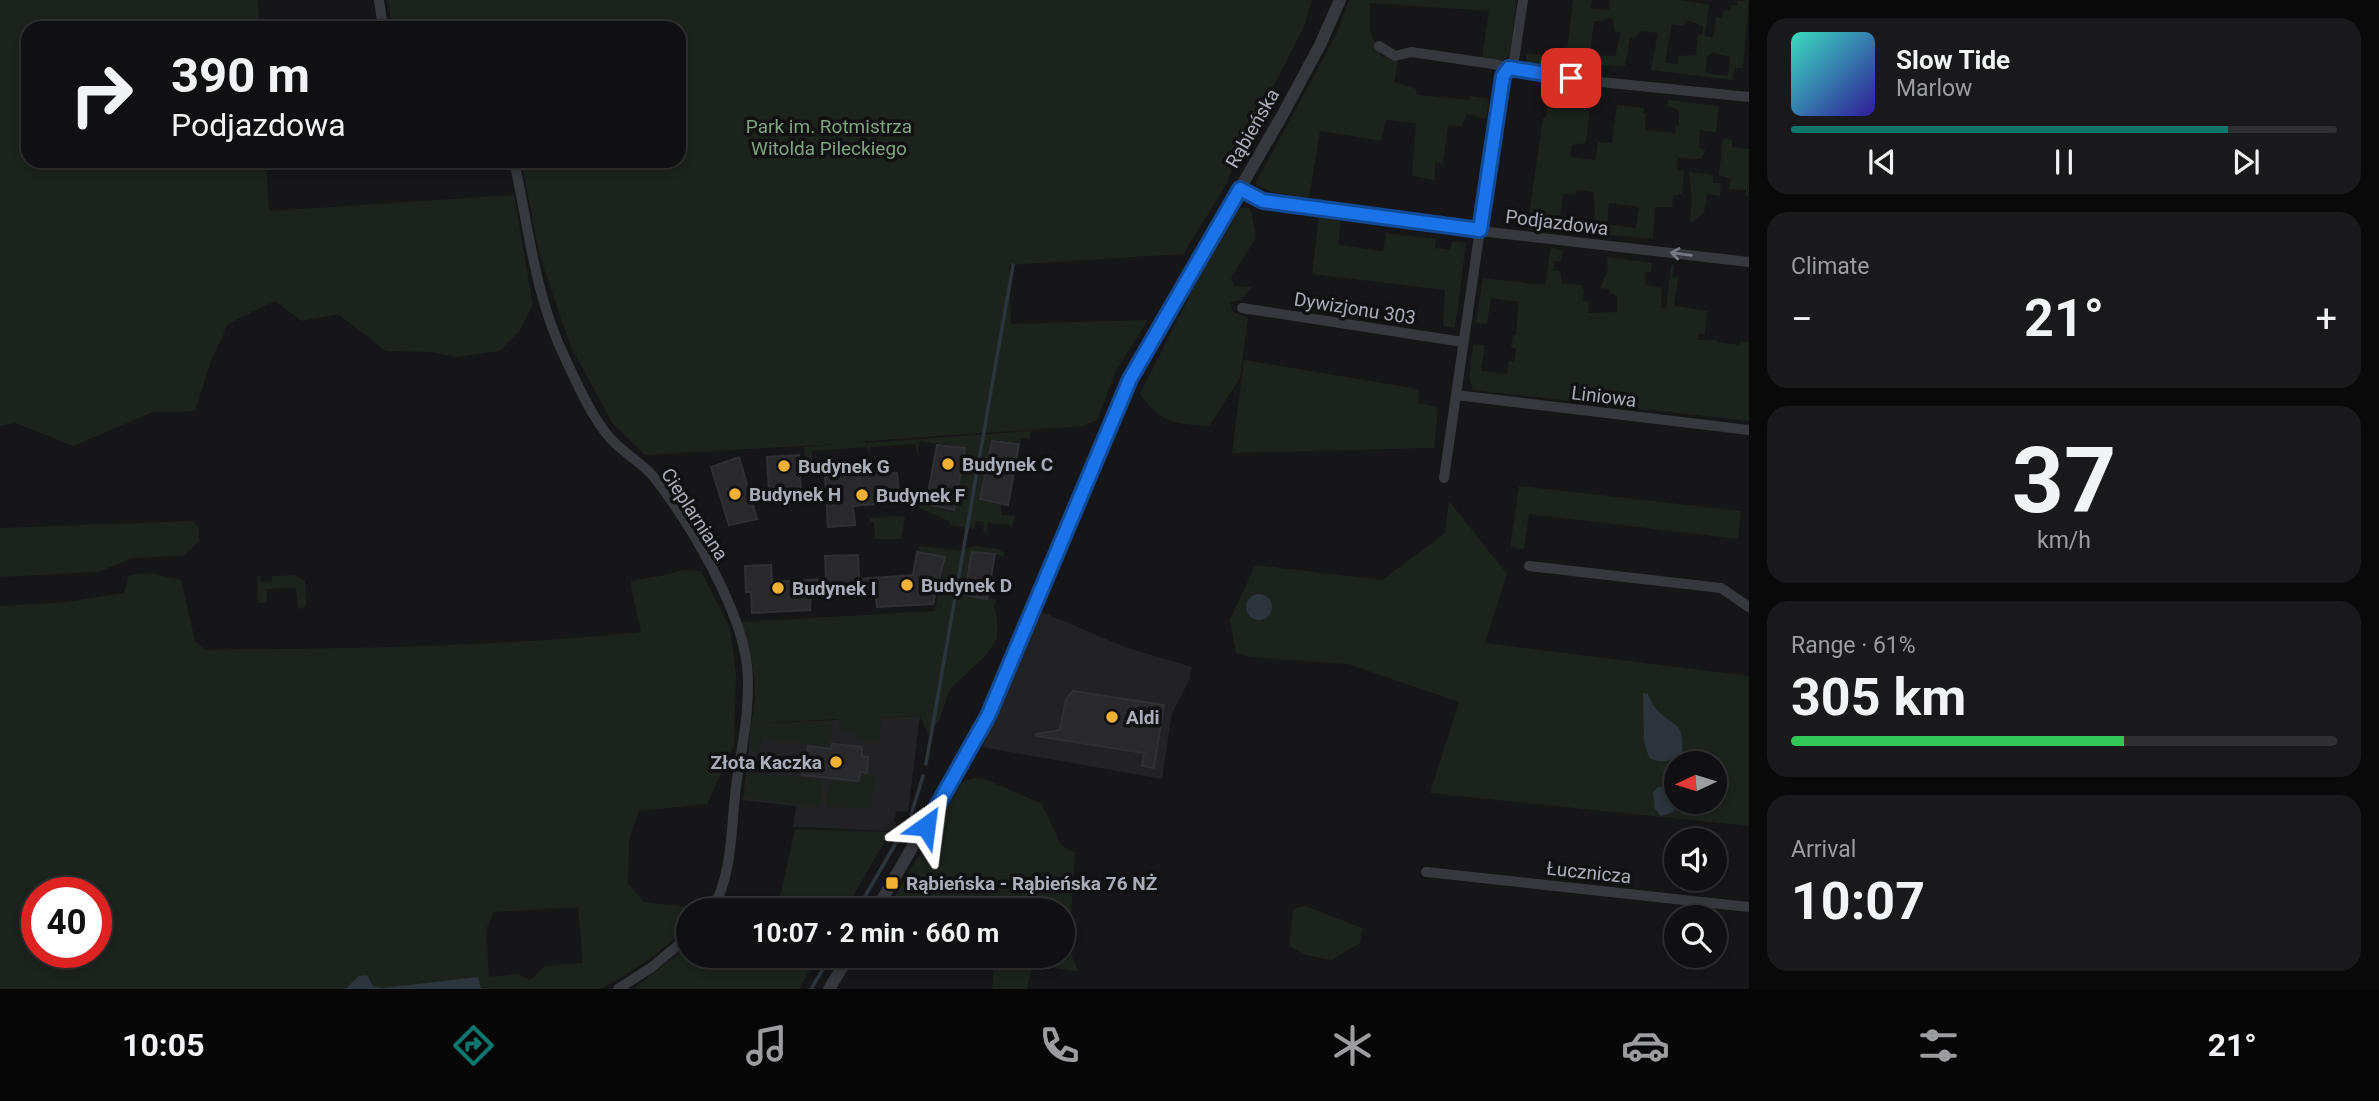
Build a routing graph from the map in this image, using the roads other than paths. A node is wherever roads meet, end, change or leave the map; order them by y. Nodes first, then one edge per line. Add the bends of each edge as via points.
1 (379, 0) edge
2 (1340, 0) edge
3 (1523, 0) edge
4 (382, 21) edge
5 (1379, 46) dead end
6 (1509, 68) junction
7 (1749, 97) edge
8 (515, 168) edge
9 (1240, 189) junction
10 (1480, 230) junction
11 (1749, 262) edge
12 (1242, 308) dead end
13 (1463, 342) junction
14 (1456, 395) junction
15 (1749, 430) edge
16 (1444, 478) dead end
17 (1529, 566) dead end
18 (1749, 607) edge
19 (1426, 872) dead end
20 (716, 898) edge
21 (883, 898) edge
22 (1749, 907) edge
23 (676, 947) edge
24 (842, 968) edge
25 (618, 989) edge
26 (829, 989) edge

1 - 4 street
2 - 9 street, Rąbieńska via 1310,65
3 - 6 street via 1516,53
5 - 6 street via 1395,56 1411,52
6 - 7 street via 1561,78
6 - 10 street via 1501,84
8 - 20 street, Cieplarniana via 534,265 565,359 604,430 656,480 685,524 730,606 743,640 747,711 724,875
9 - 10 street, Podjazdowa via 1263,201
9 - 21 street, Rąbieńska via 1125,390 988,716
11 -> 10 street, Podjazdowa
10 - 13 street
12 - 13 street, Dywizjonu 303
13 - 14 street
14 - 15 street, Liniowa
14 - 16 street
17 - 18 street via 1721,588
19 - 22 street, Łucznicza
23 - 25 street
24 - 26 street

